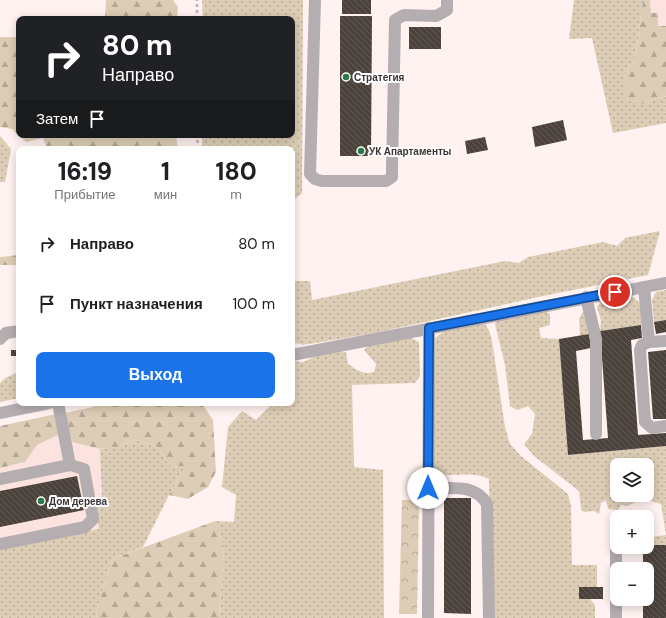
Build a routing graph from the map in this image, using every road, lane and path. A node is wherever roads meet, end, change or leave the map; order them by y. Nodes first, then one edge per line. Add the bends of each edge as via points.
1 (197, 0) edge
2 (315, 0) edge
3 (447, 0) edge
4 (197, 16) edge
5 (666, 283) edge
6 (644, 287) junction
7 (586, 297) junction
8 (429, 328) junction
9 (16, 331) edge
10 (0, 339) edge
11 (666, 341) edge
12 (649, 342) junction
13 (295, 354) edge
14 (34, 406) edge
15 (59, 406) edge
16 (0, 413) edge
17 (666, 426) edge
18 (596, 434) dead end
19 (70, 465) junction
20 (0, 479) edge
21 (428, 488) junction
22 (0, 544) edge
23 (616, 554) edge
24 (428, 618) edge
25 (489, 618) edge
26 (616, 618) edge

1 - 4 path
2 - 3 street via 310,174 314,179 322,181 386,181 392,177 395,20 404,15 436,16 447,10
5 - 6 street
6 - 7 street
6 - 12 street
7 - 8 street
7 - 18 street via 596,339
8 - 13 street
8 - 21 street
9 - 10 street via 6,333
11 - 12 street
12 - 17 street via 642,345 640,350 645,422 652,428
14 - 16 street
15 - 19 street
19 - 20 street
19 - 22 street via 84,469 93,519 85,527
21 - 24 street
21 - 25 street via 473,490 483,496 487,504
23 - 26 street

